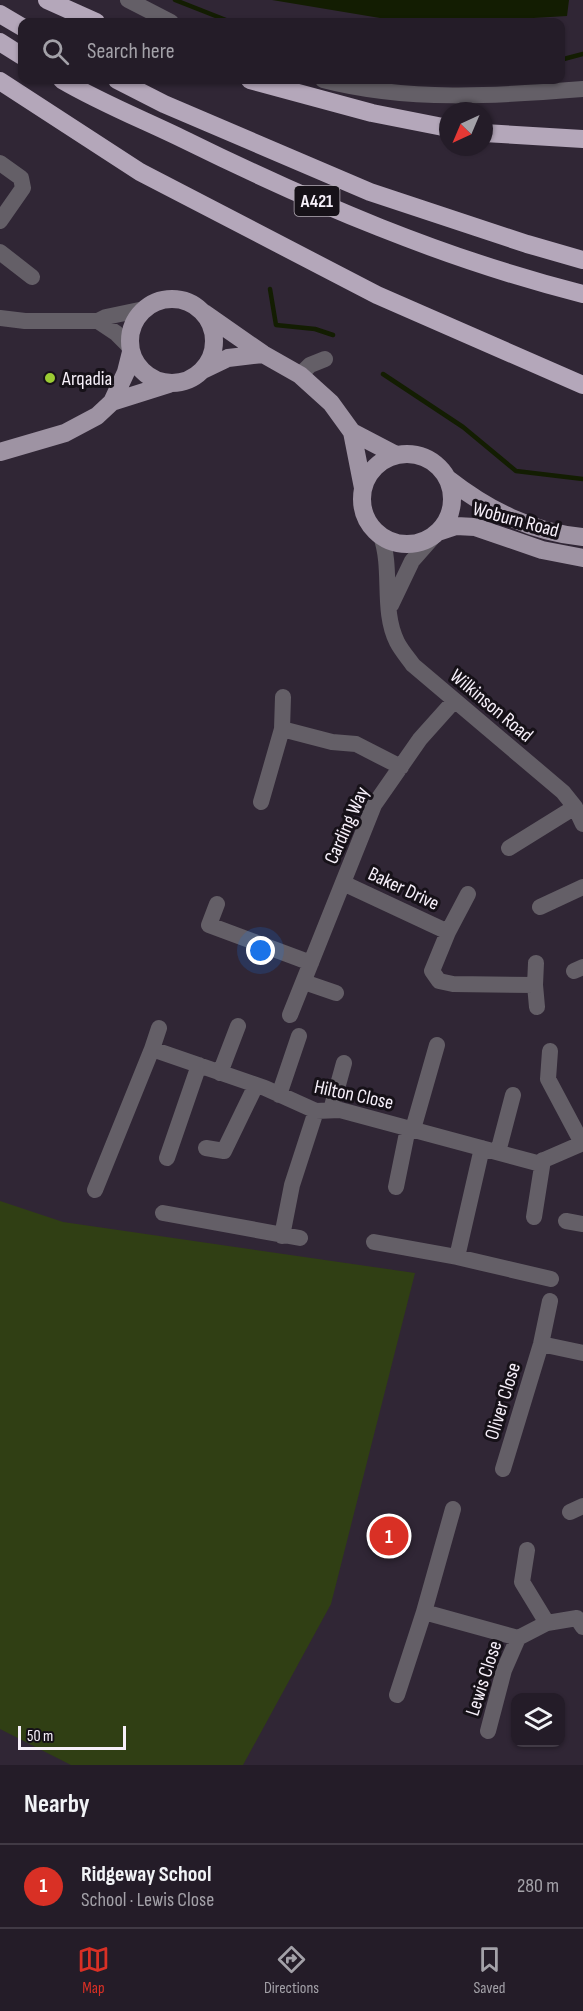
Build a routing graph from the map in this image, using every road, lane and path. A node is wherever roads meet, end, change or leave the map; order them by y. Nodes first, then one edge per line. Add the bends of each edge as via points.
1 (47, 0) edge
2 (128, 0) edge
3 (0, 14) edge
4 (87, 18) edge
5 (163, 18) edge
6 (18, 25) edge
7 (0, 42) edge
8 (18, 53) edge
9 (0, 81) edge
10 (70, 84) edge
11 (125, 84) edge
12 (265, 84) edge
13 (340, 84) edge
14 (583, 89) edge
15 (439, 126) edge
16 (493, 134) edge
17 (583, 139) edge
18 (0, 163) edge
19 (0, 221) edge
20 (0, 252) edge
21 (583, 260) edge
22 (32, 277) dead end
23 (583, 294) edge
24 (144, 309) junction
25 (203, 312) junction
26 (0, 318) edge
27 (98, 321) junction
28 (130, 350) junction
29 (262, 354) junction
30 (325, 359) dead end
31 (203, 370) junction
32 (300, 375) junction
33 (173, 383) junction
34 (583, 385) edge
35 (112, 402) junction
36 (352, 432) junction
37 (0, 452) edge
38 (396, 455) junction
39 (447, 478) junction
40 (363, 488) junction
41 (436, 534) junction
42 (381, 536) junction
43 (583, 537) edge
44 (583, 558) edge
45 (389, 609) junction
46 (283, 697) dead end
47 (454, 701) junction
48 (282, 729) junction
49 (401, 767) junction
50 (261, 802) dead end
51 (575, 807) junction
52 (583, 824) edge
53 (509, 848) dead end
54 (343, 884) junction
55 (583, 887) edge
56 (468, 894) dead end
57 (217, 904) dead end
58 (540, 907) dead end
59 (448, 932) junction
60 (311, 963) junction
61 (536, 963) dead end
62 (304, 981) junction
63 (535, 985) junction
64 (336, 993) dead end
65 (537, 1006) dead end
66 (290, 1015) dead end
67 (238, 1026) dead end
68 (159, 1029) dead end
69 (299, 1036) dead end
70 (437, 1046) dead end
71 (152, 1049) junction
72 (550, 1051) dead end
73 (344, 1063) dead end
74 (199, 1065) junction
75 (220, 1073) junction
76 (256, 1085) junction
77 (279, 1095) junction
78 (513, 1095) dead end
79 (324, 1111) junction
80 (411, 1129) junction
81 (582, 1143) edge
82 (206, 1148) dead end
83 (490, 1150) junction
84 (167, 1158) dead end
85 (543, 1160) junction
86 (396, 1187) dead end
87 (95, 1190) dead end
88 (163, 1213) dead end
89 (534, 1217) dead end
90 (282, 1236) junction
91 (300, 1238) dead end
92 (374, 1242) dead end
93 (457, 1257) junction
94 (551, 1279) dead end
95 (550, 1301) dead end
96 (542, 1344) junction
97 (583, 1353) edge
98 (503, 1469) dead end
99 (453, 1509) dead end
100 (527, 1551) dead end
101 (424, 1611) junction
102 (581, 1618) edge
103 (547, 1623) junction
104 (518, 1638) junction
105 (397, 1695) dead end
106 (488, 1731) dead end

1 - 4 highway
2 - 5 street
3 - 6 highway
7 - 8 highway
9 - 34 highway via 140,172 377,295
10 - 23 highway, A421 via 250,172 403,238 519,278
11 - 21 highway, A421 via 370,192
12 - 15 highway
13 - 14 street via 496,96
16 - 17 highway
18 - 19 street via 21,178 23,188
20 - 22 street
24 - 25 main road via 155,302 181,299
24 - 27 street
24 - 28 main road via 132,326
25 - 29 main road
25 - 31 main road via 210,323 213,347
26 - 27 street
27 - 28 street via 116,333
28 - 33 main road via 147,375
28 - 35 main road via 126,372
29 - 31 main road via 228,358
29 - 32 main road
30 - 32 street via 310,365
31 - 33 main road
32 - 36 main road via 331,403
33 - 35 main road
35 - 37 main road via 97,416 65,433
36 - 38 main road
36 - 40 main road
38 - 39 main road via 425,458
38 - 40 main road via 375,467
39 - 41 main road via 452,506
39 - 43 main road, Woburn Road via 507,517 549,532
40 - 42 main road via 364,515
41 - 42 main road via 408,544
41 - 44 main road, Woburn Road via 456,526 475,527 542,550
41 - 45 street via 412,561
42 - 45 street, Wilkinson Road via 388,564
45 - 47 street, Wilkinson Road via 397,642 413,665
46 - 48 street
47 - 49 street, Carding Way
47 - 51 street, Wilkinson Road via 563,792
48 - 49 street via 356,744
48 - 50 street
49 - 54 street, Carding Way via 374,805
51 - 52 street, Wilkinson Road
51 - 53 street
54 - 59 street, Baker Drive
54 - 60 street, Carding Way
55 - 58 street
56 - 59 street, Baker Drive
57 - 60 street via 209,925
59 - 63 street, Baker Drive via 432,971 439,981
60 - 62 street, Carding Way
61 - 63 street
62 - 64 street
62 - 66 street, Carding Way
63 - 65 street
67 - 75 street
68 - 71 street
69 - 77 street
70 - 80 street
71 - 74 street, Hilton Close
71 - 87 street
72 - 81 street via 548,1079
73 - 79 street
74 - 75 street, Hilton Close
74 - 84 street
75 - 76 street, Hilton Close
76 - 77 street, Hilton Close
76 - 82 street via 224,1151
77 - 79 street, Hilton Close
78 - 83 street
79 - 80 street, Hilton Close via 340,1110
79 - 90 street via 292,1185
80 - 83 street, Hilton Close
80 - 86 street
81 - 85 street
83 - 85 street, Hilton Close via 537,1163
83 - 93 street
85 - 89 street
88 - 90 street
90 - 91 street
92 - 93 street
93 - 94 street
95 - 96 street, Oliver Close
96 - 97 street, Oliver Close
96 - 98 street, Oliver Close
99 - 101 street
100 - 103 street via 522,1582
101 - 104 street, Lewis Close
101 - 105 street
102 - 103 street, Lewis Close
103 - 104 street, Lewis Close
104 - 106 street, Lewis Close via 504,1670

